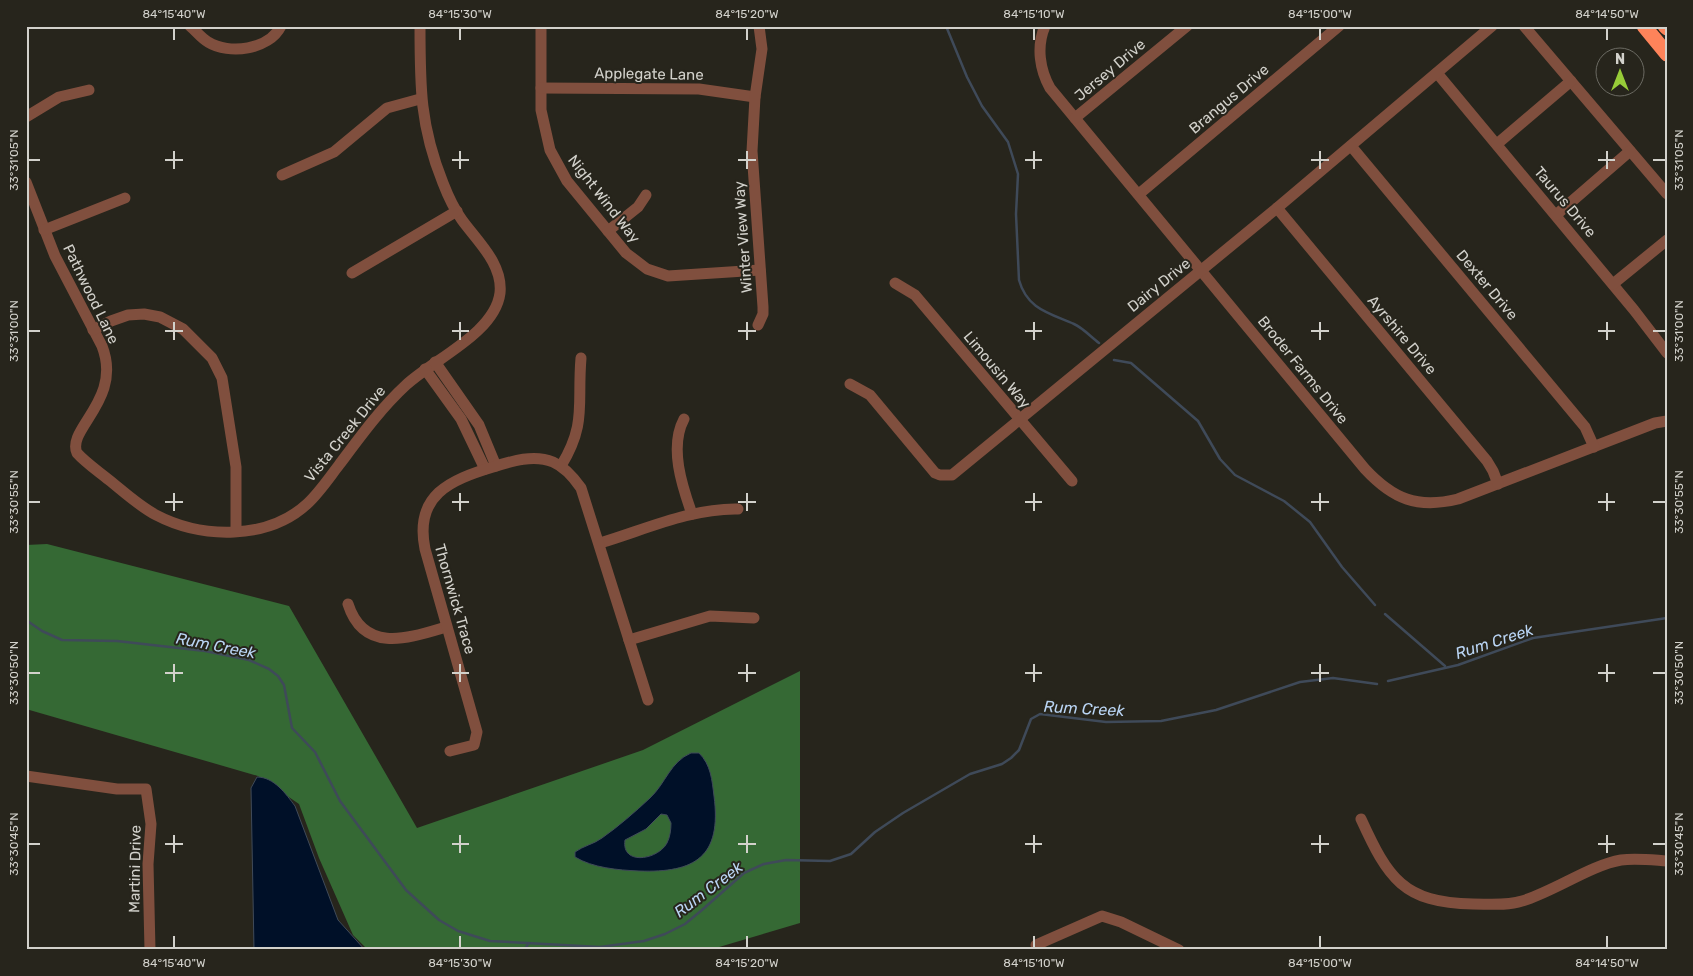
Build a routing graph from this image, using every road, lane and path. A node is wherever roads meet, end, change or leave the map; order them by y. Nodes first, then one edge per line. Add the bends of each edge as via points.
1 (190, 26) edge
2 (280, 26) edge
3 (420, 26) edge
4 (541, 26) edge
5 (760, 26) edge
6 (1045, 26) edge
7 (1187, 26) edge
8 (1339, 26) edge
9 (1492, 26) edge
10 (1524, 26) edge
11 (1644, 26) edge
12 (1667, 54) edge
13 (1437, 73) junction
14 (1571, 81) junction
15 (541, 88) junction
16 (89, 90) dead end
17 (755, 97) junction
18 (420, 99) junction
19 (26, 117) edge
20 (1075, 118) junction
21 (1497, 144) junction
22 (1351, 146) junction
23 (1630, 151) junction
24 (282, 175) dead end
25 (26, 182) edge
26 (1139, 194) junction
27 (1667, 194) edge
28 (646, 195) dead end
29 (124, 198) dead end
30 (1277, 208) junction
31 (457, 211) junction
32 (1556, 215) junction
33 (44, 230) junction
34 (608, 232) junction
35 (1667, 240) edge
36 (760, 270) junction
37 (1201, 270) junction
38 (352, 273) dead end
39 (895, 283) dead end
40 (1613, 284) junction
41 (758, 325) dead end
42 (93, 330) junction
43 (1667, 353) edge
44 (581, 358) dead end
45 (435, 362) junction
46 (425, 370) junction
47 (850, 384) dead end
48 (466, 415) junction
49 (684, 418) dead end
50 (1019, 420) junction
51 (1667, 421) edge
52 (74, 446) joint
53 (1594, 447) junction
54 (496, 466) junction
55 (561, 466) junction
56 (485, 469) junction
57 (1072, 481) dead end
58 (1498, 484) junction
59 (738, 509) dead end
60 (692, 514) junction
61 (236, 531) junction
62 (600, 544) junction
63 (348, 604) dead end
64 (754, 618) dead end
65 (446, 627) junction
66 (629, 640) junction
67 (648, 700) dead end
68 (450, 751) dead end
69 (26, 776) edge
70 (1361, 819) dead end
71 (1667, 861) edge
72 (1036, 945) dead end
73 (150, 950) edge
74 (1179, 950) edge

1 - 2 street via 208,42 232,50 258,45
3 - 18 street, Vista Creek Drive
4 - 15 street, Night Wind Way
5 - 17 street, Winter View Way via 762,49
6 - 20 street, Broder Farms Drive via 1040,55 1044,78
7 - 20 street, Jersey Drive
8 - 26 street, Brangus Drive
9 - 13 street, Dairy Drive
10 - 14 street
11 - 12 highway
13 - 21 street, Taurus Drive
13 - 22 street, Dairy Drive
14 - 21 street
14 - 23 street
15 - 17 street, Applegate Lane via 699,89
15 - 34 street, Night Wind Way via 543,123 555,161
16 - 19 street via 59,98
17 - 36 street, Winter View Way via 752,151
18 - 24 street via 387,108 334,152
18 - 31 street, Vista Creek Drive via 429,144
20 - 26 street, Broder Farms Drive
21 - 32 street, Taurus Drive
22 - 30 street, Dairy Drive
22 - 53 street, Dexter Drive via 1585,428
23 - 27 street
23 - 32 street
25 - 33 street, Pathwood Lane
26 - 37 street, Broder Farms Drive
28 - 34 street via 638,207
29 - 33 street
30 - 37 street, Dairy Drive
30 - 58 street, Ayrshire Drive via 1487,461
31 - 38 street
31 - 45 street, Vista Creek Drive via 497,268 500,296 488,321
32 - 40 street, Taurus Drive
33 - 42 street, Pathwood Lane
34 - 36 street, Night Wind Way via 632,259 661,274 682,276
35 - 40 street
36 - 41 street, Winter View Way via 763,314
37 - 50 street, Dairy Drive
37 - 58 street, Broder Farms Drive via 1380,485 1411,501 1436,503 1458,499
39 - 50 street, Limousin Way via 915,294
40 - 43 street, Taurus Drive
42 - 52 street, Pathwood Lane via 105,357 106,383 102,397 76,437
42 - 61 street via 122,317 138,314 160,317 183,330 212,358 222,378 236,467
44 - 55 street via 578,434
45 - 46 street, Vista Creek Drive
45 - 48 street
46 - 48 street
46 - 61 street, Vista Creek Drive via 384,407 302,509 270,526
47 - 50 street, Dairy Drive via 870,395 930,468 940,475 952,475
48 - 54 street via 485,438
48 - 56 street
49 - 60 street via 677,451
50 - 57 street, Limousin Way
51 - 53 street, Broder Farms Drive
52 - 61 street, Vista Creek Drive via 79,456 153,514 192,528
53 - 58 street, Broder Farms Drive
54 - 55 street, Thornwick Trace via 534,459
54 - 56 street, Thornwick Trace
55 - 62 street via 583,492
56 - 65 street, Thornwick Trace via 456,479 441,490 423,521 425,549
59 - 60 street
60 - 62 street
62 - 66 street
63 - 65 street via 356,620 366,630 382,638 405,639
64 - 66 street via 710,616
65 - 68 street, Thornwick Trace via 477,732 474,745
66 - 67 street
69 - 73 street, Martini Drive via 117,789 146,789 151,824 148,864
70 - 71 street via 1387,871 1419,895 1442,903 1515,903 1615,862 1637,859
72 - 74 street via 1102,916

